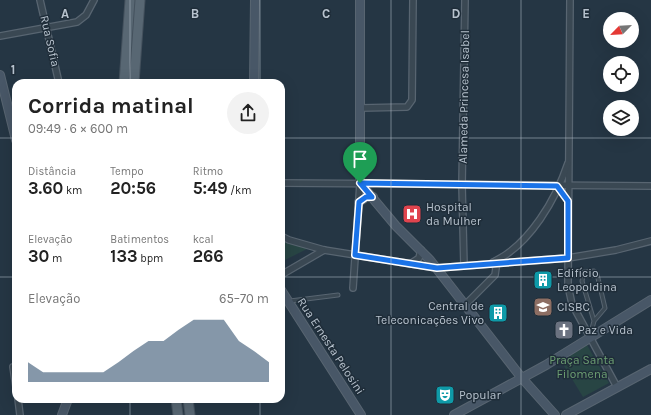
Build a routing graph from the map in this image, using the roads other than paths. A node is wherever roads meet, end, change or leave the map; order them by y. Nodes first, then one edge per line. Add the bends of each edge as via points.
1 (40, 0) edge
2 (94, 0) edge
3 (130, 0) edge
4 (140, 0) edge
5 (255, 0) edge
6 (360, 0) edge
7 (413, 0) edge
8 (465, 0) edge
9 (570, 0) edge
10 (46, 27) junction
11 (0, 36) edge
12 (0, 75) edge
13 (58, 79) edge
14 (124, 79) edge
15 (134, 79) edge
16 (254, 79) edge
17 (361, 108) junction
18 (12, 124) edge
19 (570, 157) junction
20 (285, 183) edge
21 (360, 183) junction
22 (462, 185) junction
23 (557, 186) junction
24 (569, 186) junction
25 (651, 186) edge
26 (372, 197) junction
27 (568, 201) junction
28 (359, 202) junction
29 (285, 238) edge
30 (651, 241) edge
31 (324, 250) junction
32 (421, 250) junction
33 (355, 255) junction
34 (568, 258) junction
35 (493, 262) junction
36 (410, 264) junction
37 (464, 266) junction
38 (437, 268) junction
39 (285, 273) edge
40 (353, 288) dead end
41 (338, 295) dead end
42 (285, 296) edge
43 (651, 300) edge
44 (288, 301) junction
45 (464, 306) junction
46 (594, 321) junction
47 (589, 339) junction
48 (651, 369) edge
49 (522, 377) junction
50 (617, 387) junction
51 (18, 403) edge
52 (66, 403) edge
53 (176, 403) edge
54 (188, 403) edge
55 (580, 412) edge
56 (20, 415) edge
57 (62, 415) edge
58 (178, 415) edge
59 (190, 415) edge
60 (361, 415) edge
61 (454, 415) edge
62 (555, 415) edge
63 (566, 415) edge

1 - 10 street, Rua Sofia
2 - 10 street via 82,20
3 - 14 main road
4 - 15 main road
5 - 16 street
6 - 17 street
7 - 17 street via 410,105 402,108
8 - 22 street, Alameda Princesa Isabel
9 - 19 street
10 - 11 street
10 - 13 street, Rua Sofia
12 - 18 street
17 - 21 street
19 - 23 street
19 - 24 street
20 - 21 street
21 - 22 street
21 - 26 street
21 - 28 street
22 - 23 street
22 - 37 street, Alameda Princesa Isabel
23 - 24 street
23 - 27 street
23 - 35 street via 538,222 506,255
24 - 25 street
24 - 27 street
26 - 28 street via 366,197
26 - 32 street via 396,226
27 - 34 street
28 - 33 street
29 - 31 street
30 - 34 street
31 - 33 street
31 - 39 street
32 - 36 street via 419,258
32 - 38 street
33 - 36 street
33 - 40 street
34 - 35 street
34 - 47 street via 570,297
35 - 37 street
35 - 45 street via 496,268 495,275
36 - 38 street
37 - 38 street
38 - 45 street
41 - 44 lane
42 - 44 street, Rua Ernesta Pelosini
43 - 47 street
44 - 60 street, Rua Ernesta Pelosini
45 - 49 street
46 - 46 lane via 582,281 584,272 594,271 597,274 605,308
46 - 47 lane
47 - 49 street
47 - 50 street
48 - 50 street
49 - 61 street
49 - 62 street
50 - 55 street
51 - 56 street
52 - 57 street
53 - 58 main road
54 - 59 main road
55 - 63 street

